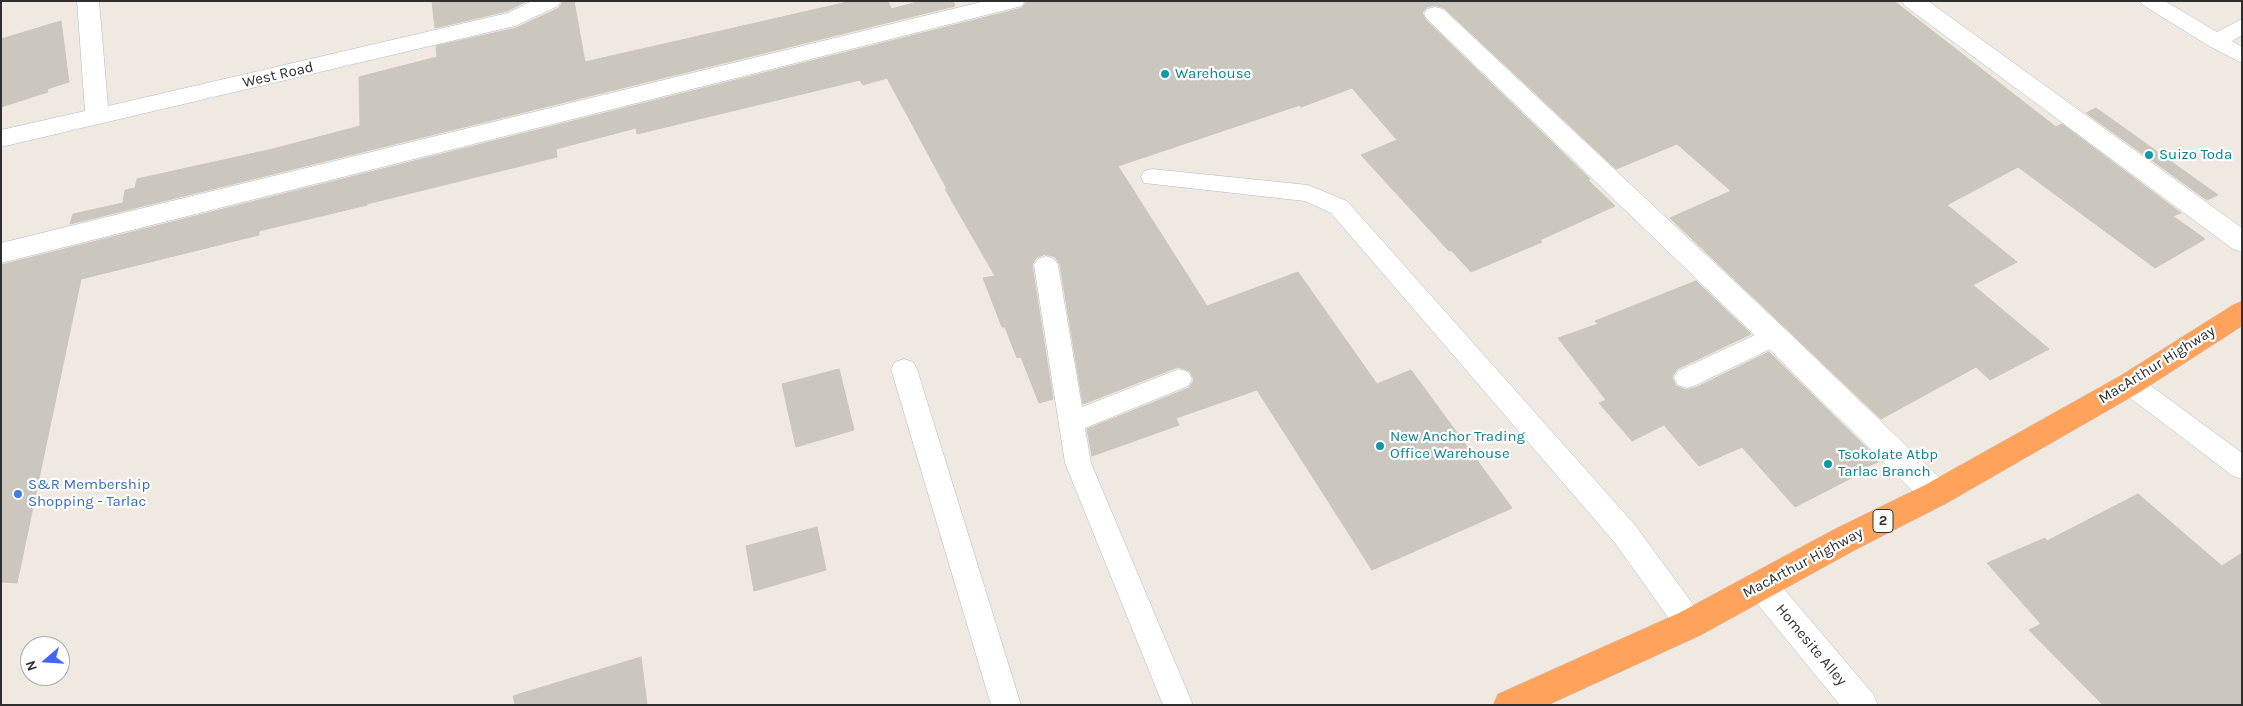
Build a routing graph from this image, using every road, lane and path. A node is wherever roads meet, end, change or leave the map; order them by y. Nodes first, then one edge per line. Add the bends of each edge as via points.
1 (88, 1) edge
2 (550, 1) edge
3 (1014, 1) edge
4 (1913, 1) edge
5 (2150, 1) edge
6 (1435, 14) dead end
7 (2242, 26) edge
8 (2216, 41) junction
9 (2242, 56) edge
10 (97, 118) junction
11 (1, 139) edge
12 (1152, 177) dead end
13 (2242, 242) edge
14 (1, 253) edge
15 (1046, 265) dead end
16 (2242, 312) edge
17 (1774, 336) junction
18 (904, 369) dead end
19 (1687, 378) dead end
20 (1179, 379) dead end
21 (2130, 384) junction
22 (1072, 422) junction
23 (2242, 468) edge
24 (1936, 494) junction
25 (1761, 585) junction
26 (1690, 624) junction
27 (1006, 705) edge
28 (1178, 705) edge
29 (1510, 705) edge
30 (1861, 705) edge

1 - 10 street
2 - 10 street, West Road via 515,19
3 - 14 street
4 - 13 street
5 - 8 lane
6 - 17 street
7 - 8 lane
8 - 9 lane
10 - 11 street, West Road
12 - 26 lane via 1308,193 1339,207 1625,534
15 - 22 lane
16 - 21 highway, MacArthur Highway / 2
17 - 19 lane
17 - 24 street
18 - 27 lane
20 - 22 lane
21 - 23 lane
21 - 24 highway, MacArthur Highway / 2
22 - 28 lane via 1078,463
24 - 25 highway, MacArthur Highway / 2
25 - 26 highway, MacArthur Highway / 2
25 - 30 street, Homesite Alley
26 - 29 highway, MacArthur Highway / 2

